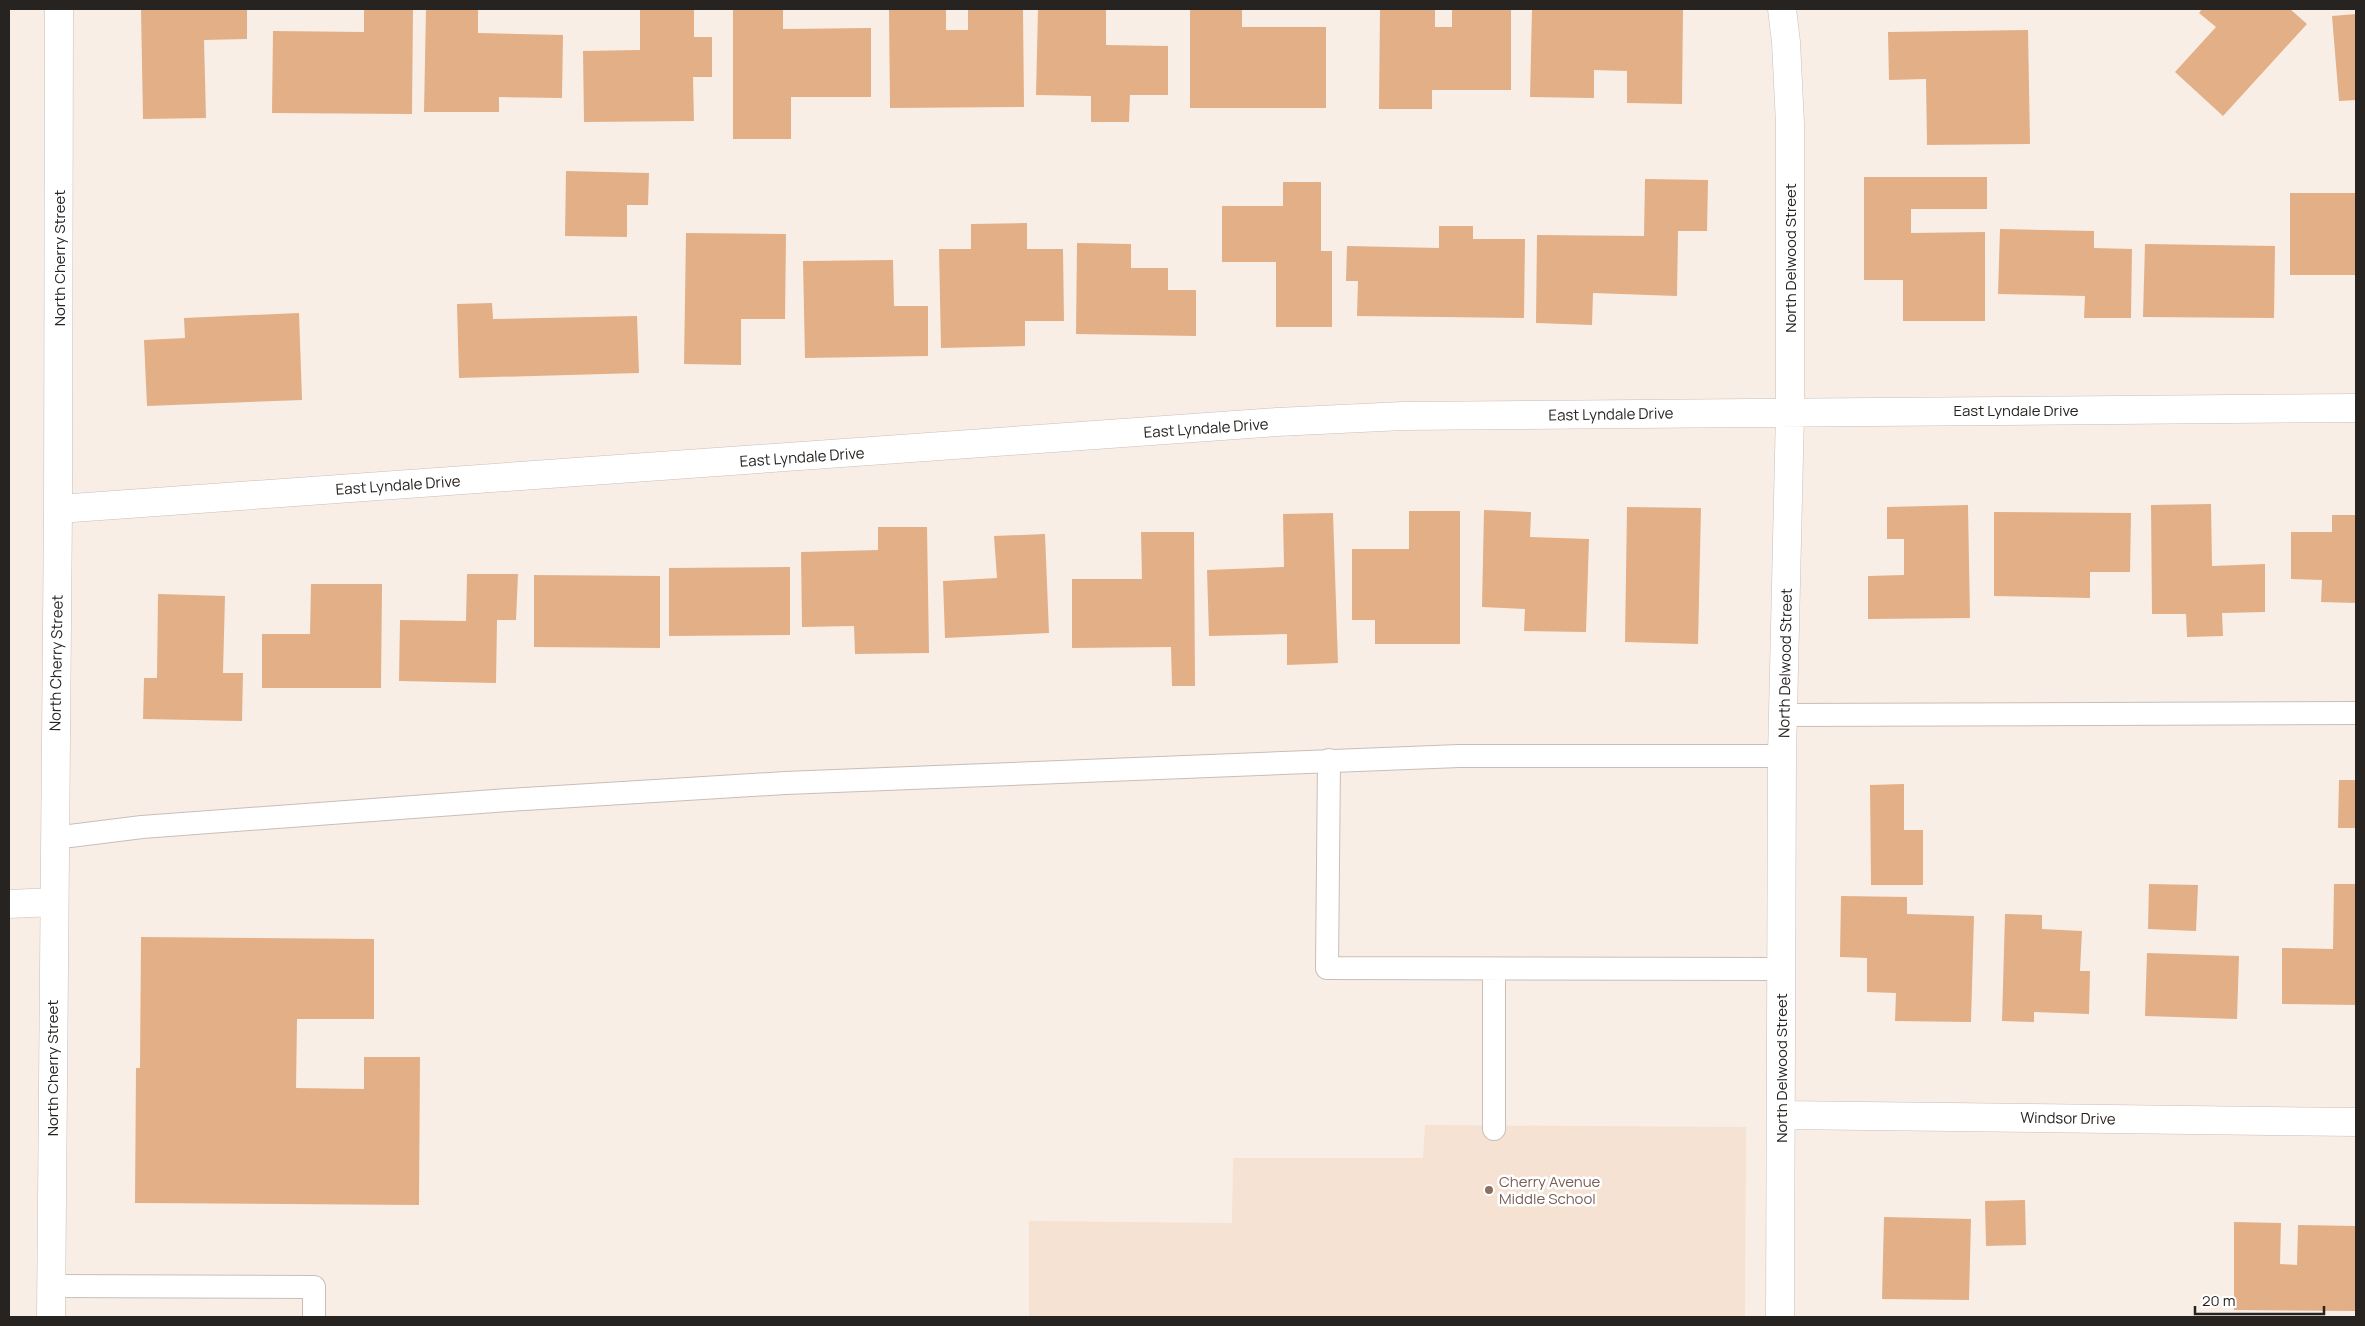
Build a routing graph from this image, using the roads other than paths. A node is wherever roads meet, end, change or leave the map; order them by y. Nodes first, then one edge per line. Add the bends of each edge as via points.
1 (59, 9) edge
2 (1782, 9) edge
3 (2356, 408) edge
4 (1790, 412) junction
5 (58, 509) junction
6 (2356, 713) edge
7 (1784, 715) junction
8 (1782, 756) junction
9 (1329, 760) junction
10 (54, 838) junction
11 (53, 902) junction
12 (9, 904) edge
13 (1494, 969) junction
14 (1782, 969) junction
15 (1781, 1115) junction
16 (2356, 1122) edge
17 (1494, 1129) dead end
18 (51, 1286) junction
19 (50, 1317) edge
20 (314, 1317) edge
21 (1780, 1317) edge

1 - 5 street, North Cherry Street
2 - 4 street, North Delwood Street via 1790,124
3 - 4 street, East Lyndale Drive
4 - 5 street, East Lyndale Drive via 1403,416 1277,422
4 - 7 street, North Delwood Street
5 - 10 street, North Cherry Street
6 - 7 lane
7 - 8 street, North Delwood Street
8 - 9 lane via 1459,756
8 - 14 street, North Delwood Street
9 - 10 lane via 785,783 142,827
9 - 13 lane via 1327,968
10 - 11 street, North Cherry Street
11 - 12 street
11 - 18 street, North Cherry Street
13 - 14 lane
13 - 17 lane
14 - 15 street, North Delwood Street
15 - 16 street, Windsor Drive
15 - 21 street, North Delwood Street
18 - 19 street, North Cherry Street
18 - 20 lane via 314,1287

